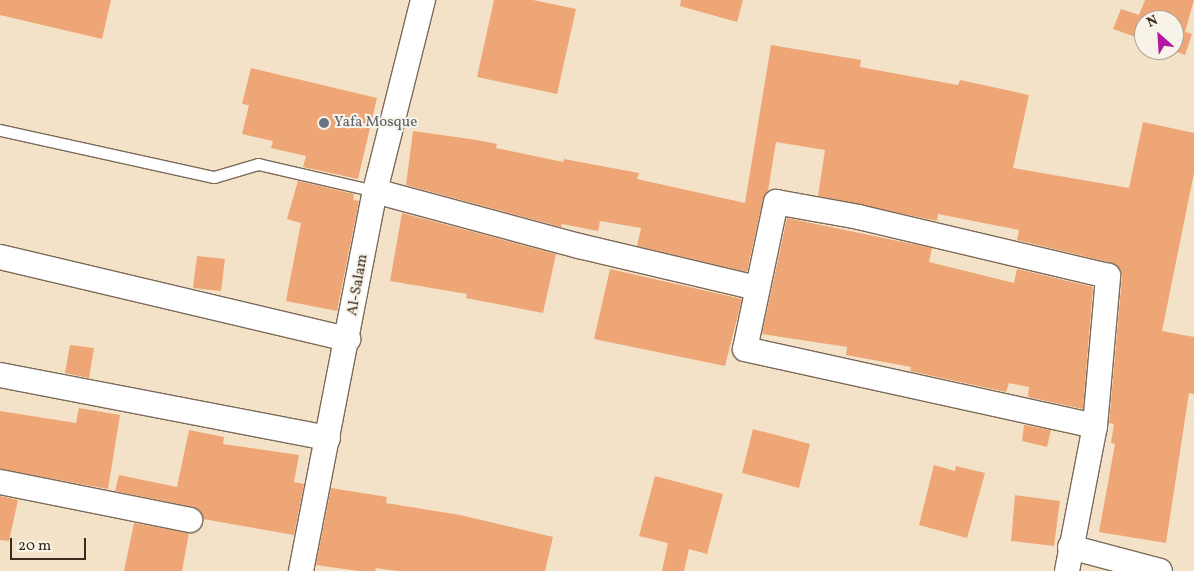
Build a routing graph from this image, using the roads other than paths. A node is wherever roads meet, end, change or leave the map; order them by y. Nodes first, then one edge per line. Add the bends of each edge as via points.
1 (423, 0) edge
2 (0, 130) edge
3 (375, 191) junction
4 (0, 257) edge
5 (756, 288) junction
6 (348, 339) junction
7 (0, 375) edge
8 (1095, 426) junction
9 (328, 438) junction
10 (0, 482) edge
11 (190, 520) dead end
12 (1070, 548) junction
13 (301, 571) edge
14 (1067, 571) edge
15 (1160, 571) edge

1 - 3 street, Al-Salam
2 - 3 lane via 214,177 258,164
3 - 5 street via 579,246
3 - 6 street, Al-Salam
4 - 6 street
5 - 8 street via 745,349
5 - 8 street via 776,202 859,217 1108,276
6 - 9 street, Al-Salam
7 - 9 street
8 - 12 street
9 - 13 street, Al-Salam
10 - 11 street
12 - 14 street
12 - 15 street

